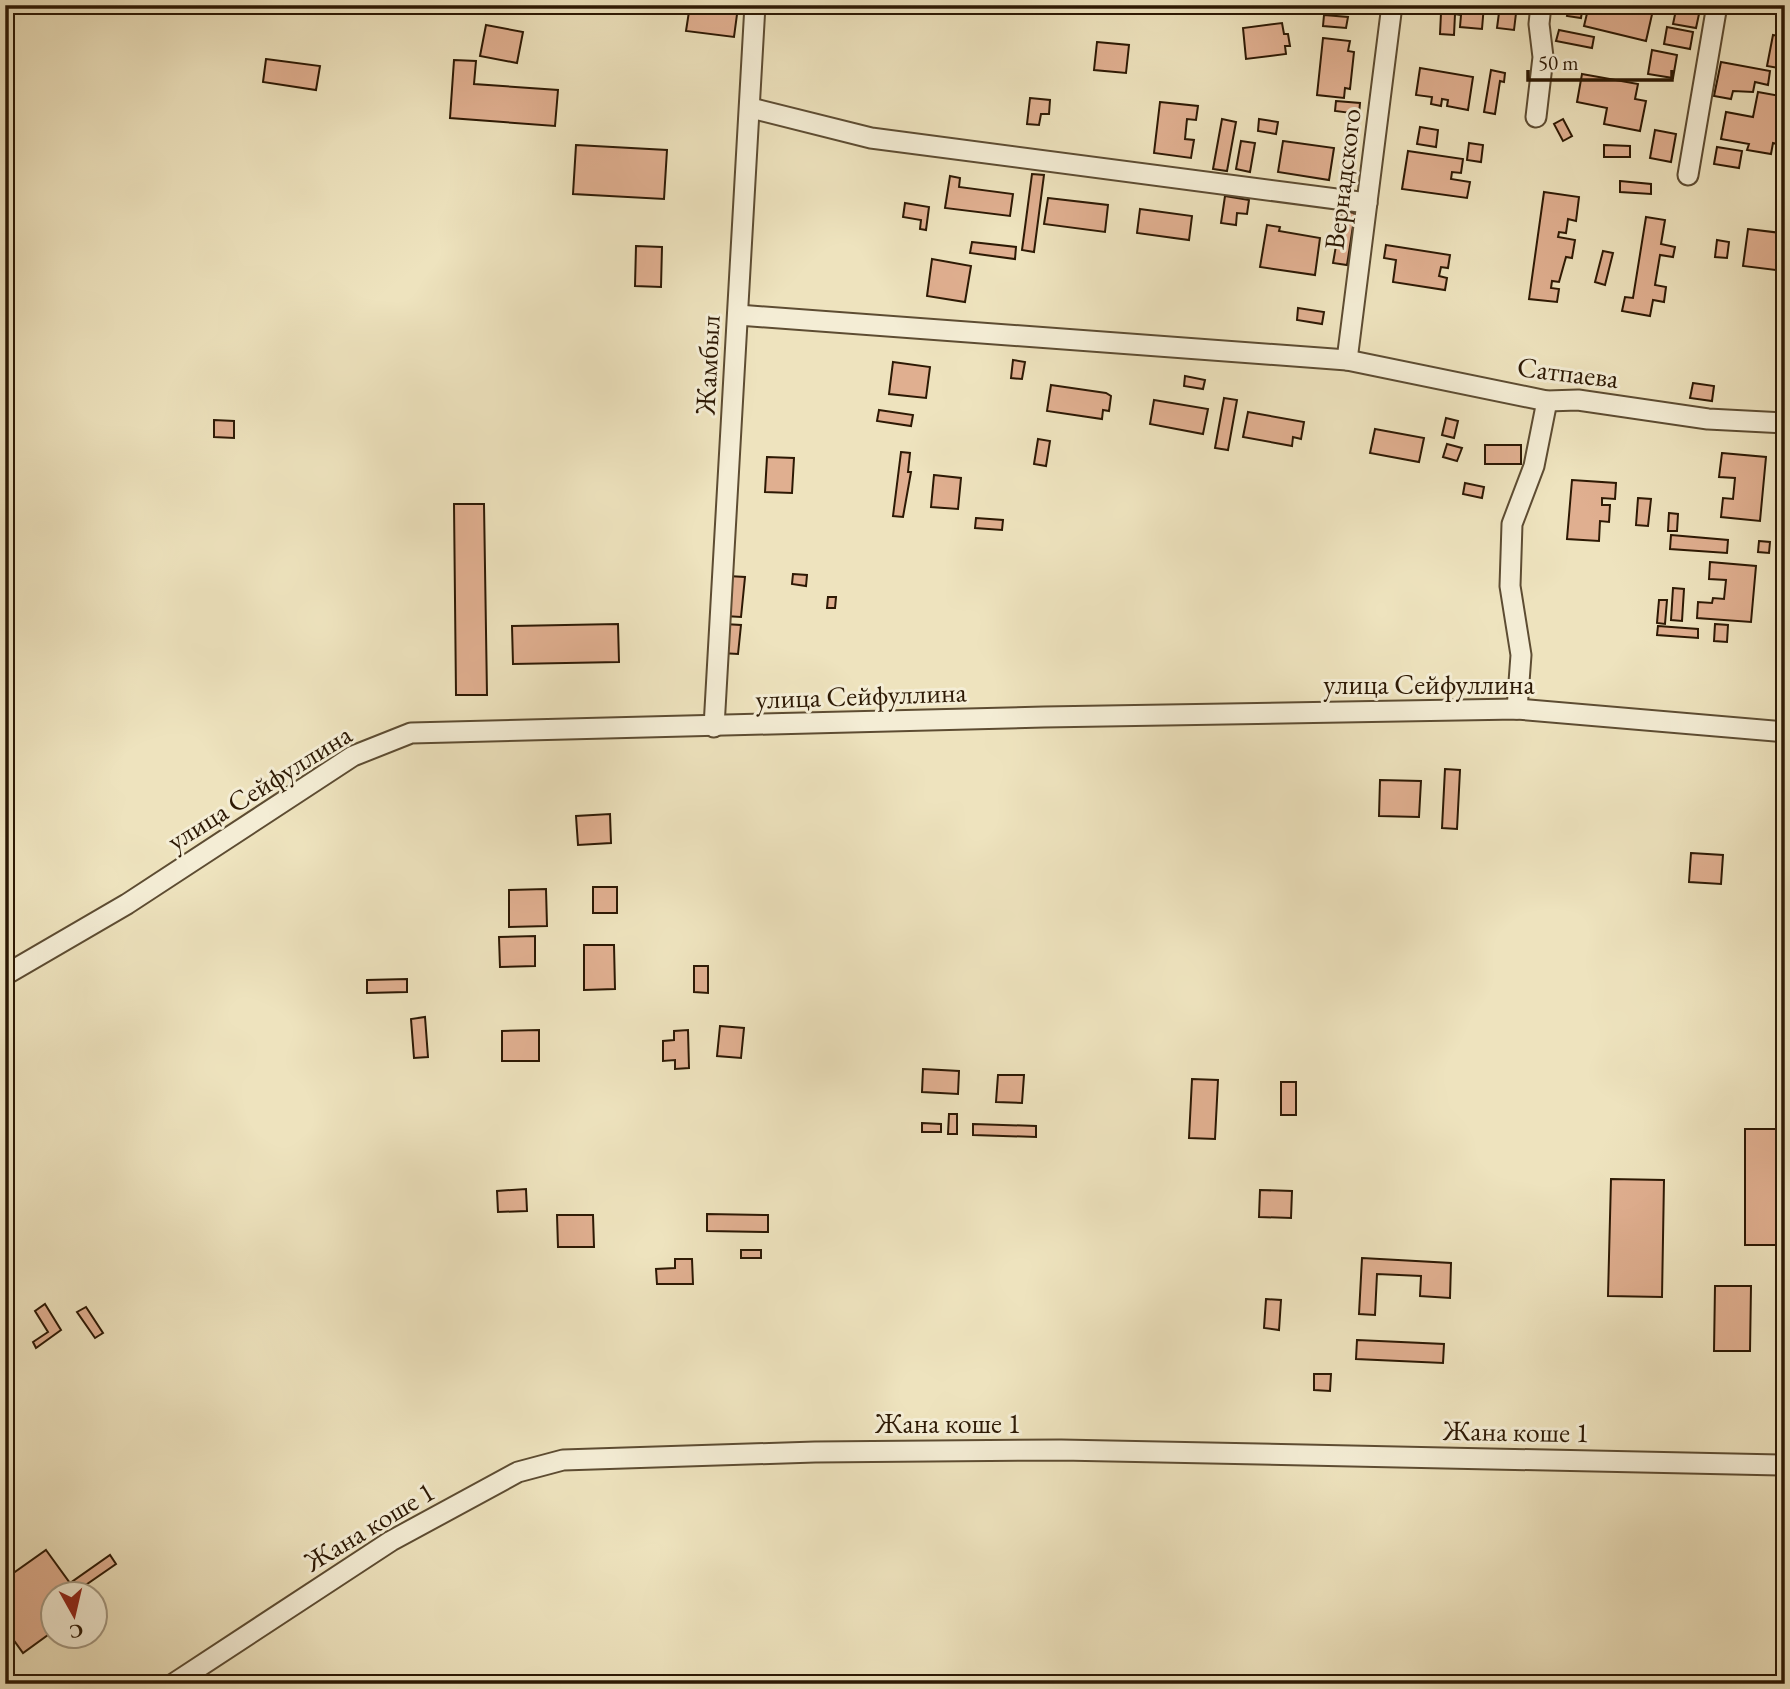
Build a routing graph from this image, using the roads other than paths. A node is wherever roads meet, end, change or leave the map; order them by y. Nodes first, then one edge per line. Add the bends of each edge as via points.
1 (755, 5) edge
2 (1392, 5) edge
3 (1541, 5) edge
4 (1717, 5) edge
5 (751, 108) junction
6 (1536, 117) dead end
7 (1688, 174) dead end
8 (1367, 203) junction
9 (738, 315) junction
10 (1347, 360) junction
11 (1547, 401) junction
12 (1785, 423) edge
13 (1517, 709) junction
14 (714, 727) junction
15 (1785, 732) edge
16 (5, 975) edge
17 (1785, 1465) edge
18 (173, 1684) edge

1 - 5 street, Жамбыл
2 - 8 street, Вернадского
3 - 6 street via 1544,58
4 - 7 street
5 - 8 street via 871,138
5 - 9 street, Жамбыл
8 - 10 street, Вернадского
9 - 10 street, Сатпаева
9 - 14 street, Жамбыл
10 - 11 street, Сатпаева
11 - 12 street, Сатпаева via 1578,400 1709,419
11 - 13 street via 1534,466 1512,524 1510,586 1521,655
13 - 14 street, улица Сейфуллина
13 - 15 street, улица Сейфуллина
14 - 16 street, улица Сейфуллина via 411,733 353,757 127,904
17 - 18 street, Жана коше 1 via 1061,1450 563,1460 518,1472 391,1541

